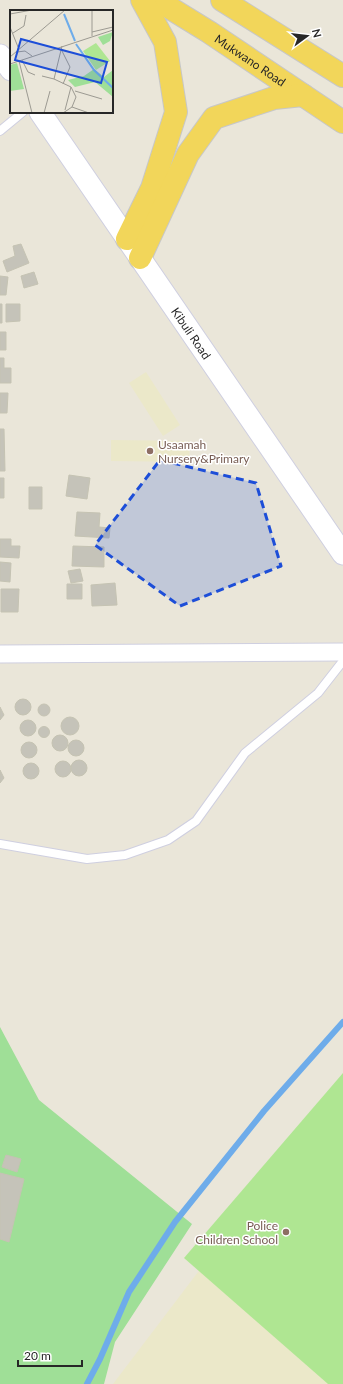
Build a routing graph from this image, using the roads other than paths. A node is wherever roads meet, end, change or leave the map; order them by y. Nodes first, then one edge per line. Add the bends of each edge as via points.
1 (142, 0) edge
2 (157, 0) edge
3 (222, 0) edge
4 (343, 76) edge
5 (303, 95) junction
6 (22, 113) edge
7 (41, 113) edge
8 (343, 122) edge
9 (0, 131) edge
10 (127, 239) junction
11 (140, 258) junction
12 (343, 554) edge
13 (343, 652) edge
14 (0, 654) edge
15 (343, 661) edge
16 (0, 844) edge

1 - 10 highway via 165,42 176,112 152,188
2 - 5 highway, Mukwano Road
3 - 4 highway
5 - 8 highway, Mukwano Road
5 - 11 highway via 274,98 214,118 188,154
6 - 9 lane
7 - 10 street, Kibuli Road
10 - 11 street, Kibuli Road
11 - 12 street, Kibuli Road
13 - 14 street
15 - 16 lane via 318,693 245,754 196,821 168,840 125,855 87,859

